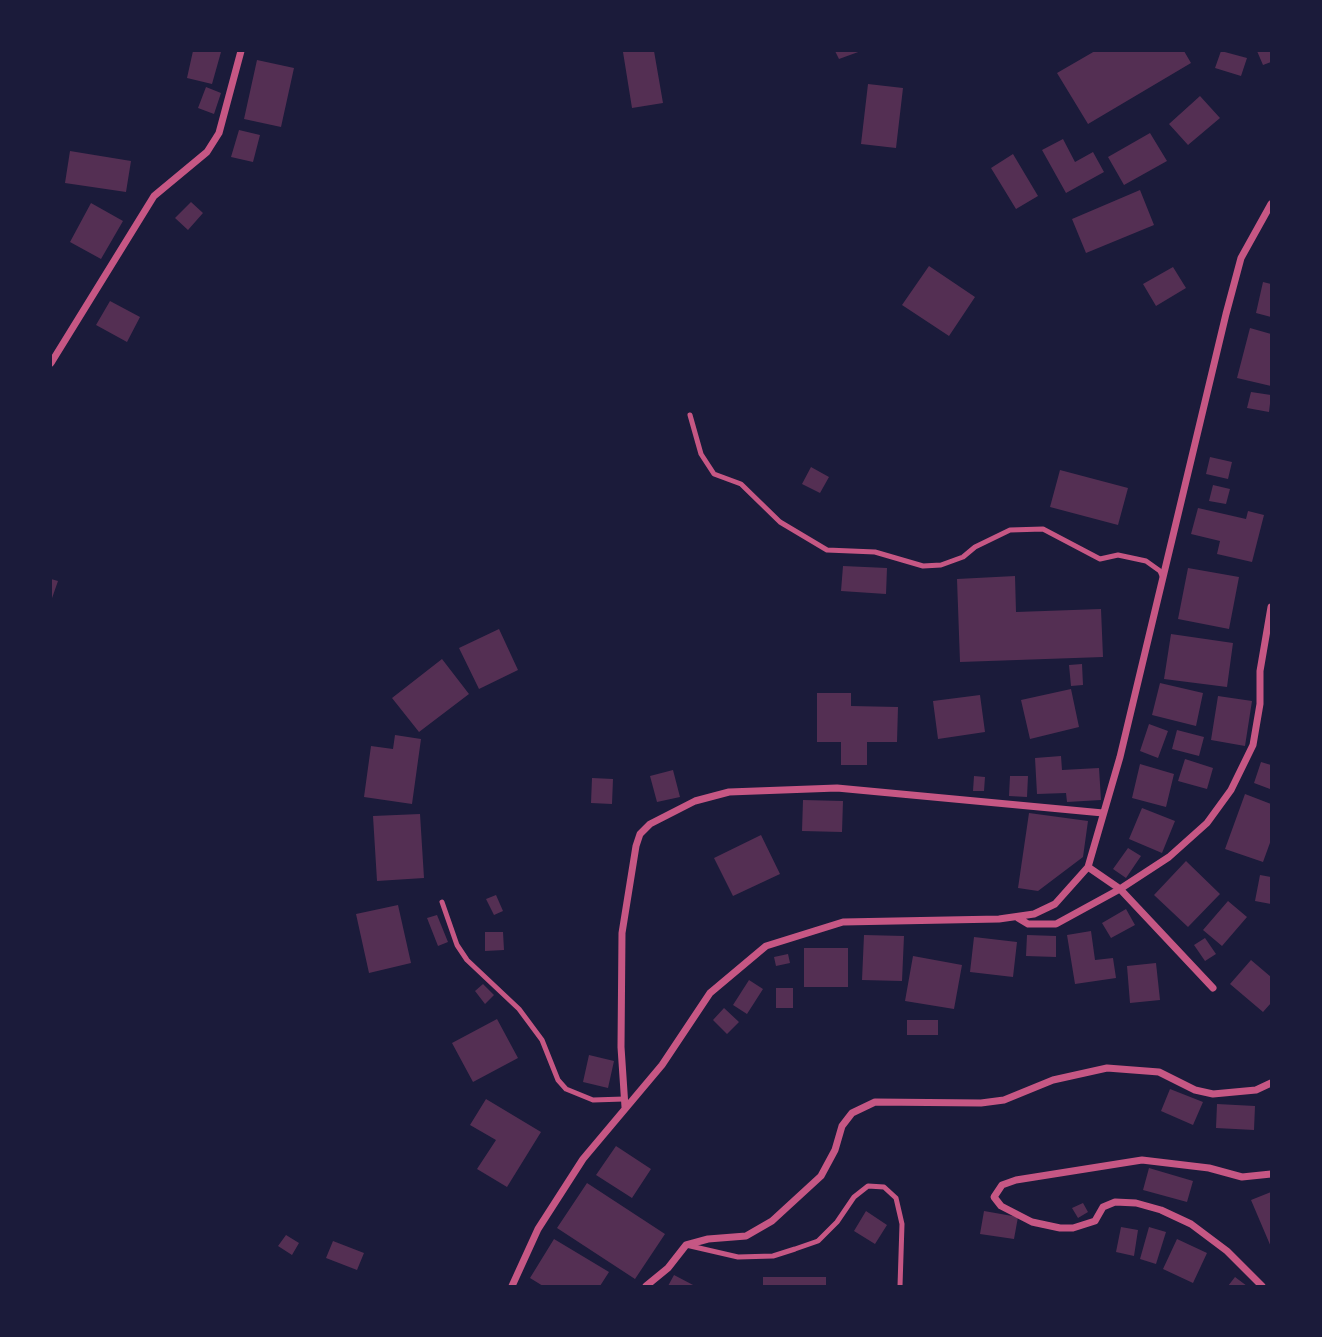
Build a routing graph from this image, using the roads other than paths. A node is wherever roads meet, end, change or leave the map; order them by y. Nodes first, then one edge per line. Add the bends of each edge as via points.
1 (242, 51) edge
2 (1271, 204) edge
3 (51, 363) edge
4 (690, 415) dead end
5 (1163, 578) junction
6 (1271, 607) edge
7 (1103, 813) junction
8 (1088, 867) junction
9 (1120, 889) junction
10 (442, 902) dead end
11 (1017, 917) junction
12 (1213, 988) dead end
13 (1271, 1083) edge
14 (625, 1103) junction
15 (1271, 1174) edge
16 (686, 1245) junction
17 (512, 1286) edge
18 (646, 1286) edge
19 (900, 1286) edge
20 (1262, 1286) edge

1 - 3 street via 219,133 207,152 154,196
2 - 5 street via 1241,258
4 - 5 lane via 701,454 714,474 741,484 780,522 827,550 875,552 923,566 941,565 1010,530 1043,529 1100,559 1118,555 1146,561
5 - 7 street
6 - 9 street via 1259,671 1253,745 1231,790 1207,823 1169,857
7 - 8 street
7 - 14 street via 837,788 729,792 695,801 650,824 636,846 622,933
8 - 9 street
8 - 11 street via 1055,904
9 - 11 street via 1056,924 1028,924
9 - 12 street
10 - 14 lane via 457,945 519,1009 542,1040 558,1080 593,1100
11 - 14 street via 843,922 766,946 710,993 662,1065
13 - 16 street via 1256,1090 1213,1094 1159,1072 1107,1068 1053,1080 1003,1100 875,1102 852,1113 821,1176 772,1221 746,1236 708,1238
14 - 17 street via 538,1229
15 - 20 street via 1242,1177 1142,1160 1016,1180 1002,1185 994,1197 1001,1206 1032,1222 1060,1228 1095,1221 1103,1207 1115,1202 1161,1210 1191,1224 1227,1251
16 - 18 street
16 - 19 lane via 738,1257 795,1249 818,1241 868,1186 884,1187 896,1198 902,1224

